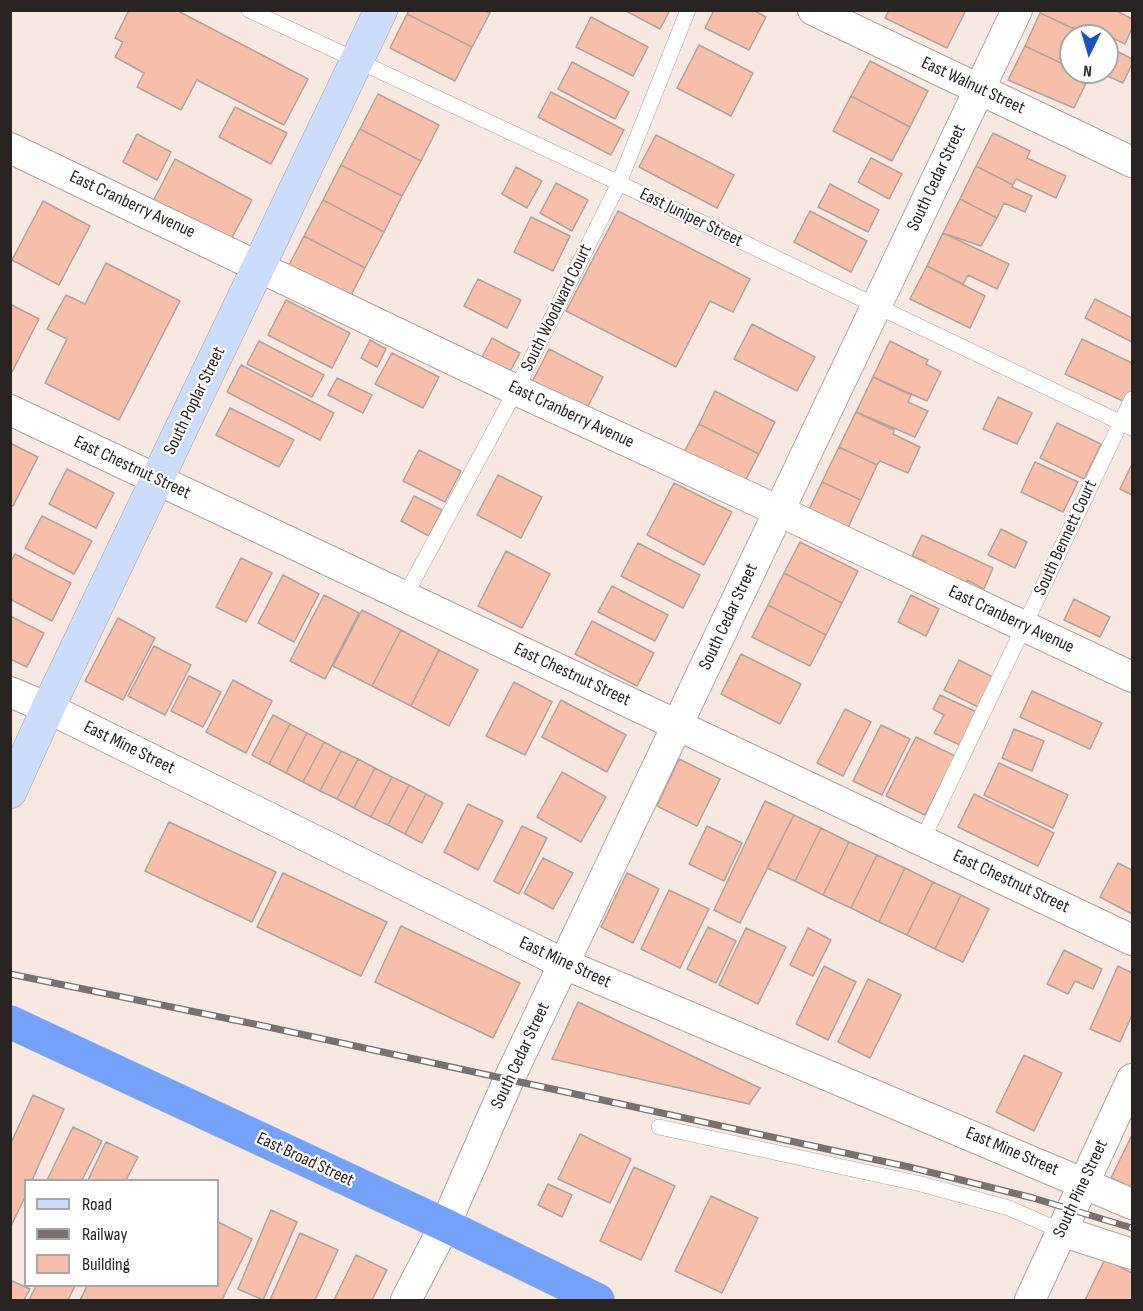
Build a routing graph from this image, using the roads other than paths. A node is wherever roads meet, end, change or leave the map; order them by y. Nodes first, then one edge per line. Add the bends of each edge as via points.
1 (249, 10) edge
2 (381, 10) edge
3 (688, 10) edge
4 (813, 10) edge
5 (1017, 10) edge
6 (357, 61) junction
7 (979, 89) junction
8 (10, 148) edge
9 (1132, 162) edge
10 (619, 183) junction
11 (259, 265) junction
12 (876, 307) junction
13 (516, 390) junction
14 (1132, 399) edge
15 (10, 410) edge
16 (1127, 425) edge
17 (157, 479) junction
18 (779, 511) junction
19 (405, 596) junction
20 (1024, 627) junction
21 (1132, 677) edge
22 (10, 692) edge
23 (48, 708) junction
24 (677, 725) junction
25 (10, 792) edge
26 (922, 841) junction
27 (1132, 940) edge
28 (564, 964) junction
29 (10, 1022) edge
30 (1132, 1079) edge
31 (659, 1127) dead end
32 (1084, 1182) junction
33 (1132, 1204) edge
34 (444, 1225) junction
35 (1061, 1231) junction
36 (1132, 1254) edge
37 (406, 1300) edge
38 (598, 1300) edge
39 (1030, 1300) edge

1 - 6 lane, East Juniper Street
2 - 6 main road, South Poplar Street
3 - 10 lane, South Woodward Court
4 - 7 street, East Walnut Street
5 - 7 street, South Cedar Street
6 - 10 lane, East Juniper Street
6 - 11 main road, South Poplar Street
7 - 9 street, East Walnut Street
7 - 12 street, South Cedar Street
8 - 11 street, East Cranberry Avenue
10 - 12 lane, East Juniper Street
10 - 13 lane, South Woodward Court
11 - 13 street, East Cranberry Avenue
11 - 17 main road, South Poplar Street
12 - 16 lane, East Juniper Street
12 - 18 street, South Cedar Street
13 - 18 street, East Cranberry Avenue
13 - 19 lane, South Woodward Court
14 - 16 lane, South Bennett Court
15 - 17 street, East Chestnut Street
16 - 20 lane, South Bennett Court
17 - 19 street, East Chestnut Street
17 - 23 main road, South Poplar Street
18 - 20 street, East Cranberry Avenue
18 - 24 street, South Cedar Street
19 - 24 street, East Chestnut Street
20 - 21 street, East Cranberry Avenue
20 - 26 lane, South Bennett Court
22 - 23 street, East Mine Street
23 - 25 main road, South Poplar Street
23 - 28 street, East Mine Street
24 - 26 street, East Chestnut Street
24 - 28 street, South Cedar Street
26 - 27 street, East Chestnut Street
28 - 32 street, East Mine Street
28 - 34 street, South Cedar Street
29 - 34 highway, East Broad Street
30 - 32 street, South Pine Street
31 - 35 lane via 921,1184 1009,1208
32 - 33 street, East Mine Street
32 - 35 street, South Pine Street
34 - 37 street, South Cedar Street
34 - 38 highway, East Broad Street
35 - 36 street
35 - 39 street, South Pine Street

